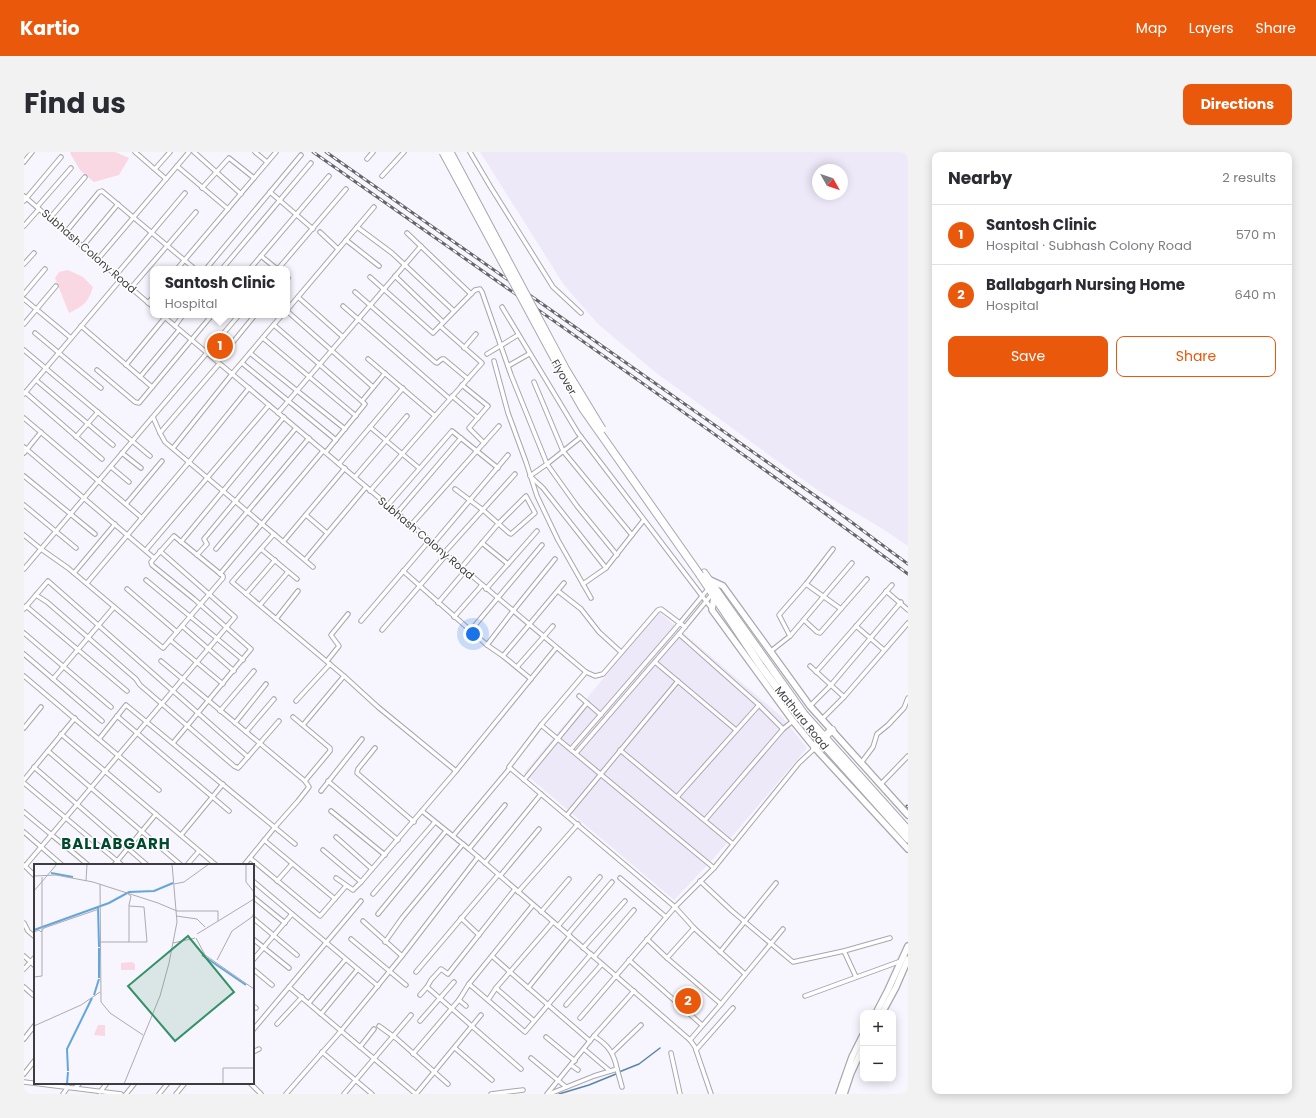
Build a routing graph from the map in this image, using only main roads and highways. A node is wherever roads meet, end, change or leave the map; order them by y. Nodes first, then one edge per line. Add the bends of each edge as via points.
1 (443, 152) edge
2 (450, 152) edge
3 (704, 576) junction
4 (711, 593) junction
5 (788, 708) junction
6 (832, 730) junction
7 (822, 738) junction
8 (815, 748) junction
9 (908, 816) edge
10 (908, 830) edge
11 (908, 839) edge
12 (908, 849) edge
13 (908, 946) edge
14 (908, 959) edge
15 (878, 1010) edge
16 (884, 1010) edge
17 (860, 1044) edge
18 (860, 1054) edge
19 (839, 1094) edge
20 (844, 1094) edge

1 - 3 highway, Flyover, bridge via 583,409
2 - 3 highway, Flyover, bridge via 565,368 600,426
3 - 4 highway, Flyover
3 - 6 main road via 723,586 810,706
3 - 7 highway, Mathura Road
4 - 5 highway, Mathura Road
4 - 5 main road via 712,610
5 - 7 highway, Mathura Road
5 - 8 main road via 793,721
6 - 7 highway
6 - 9 main road
7 - 8 highway
7 - 10 highway, Mathura Road
7 - 11 highway, Mathura Road
8 - 12 main road
13 - 15 main road
14 - 16 main road
17 - 19 main road via 852,1056
18 - 20 main road

